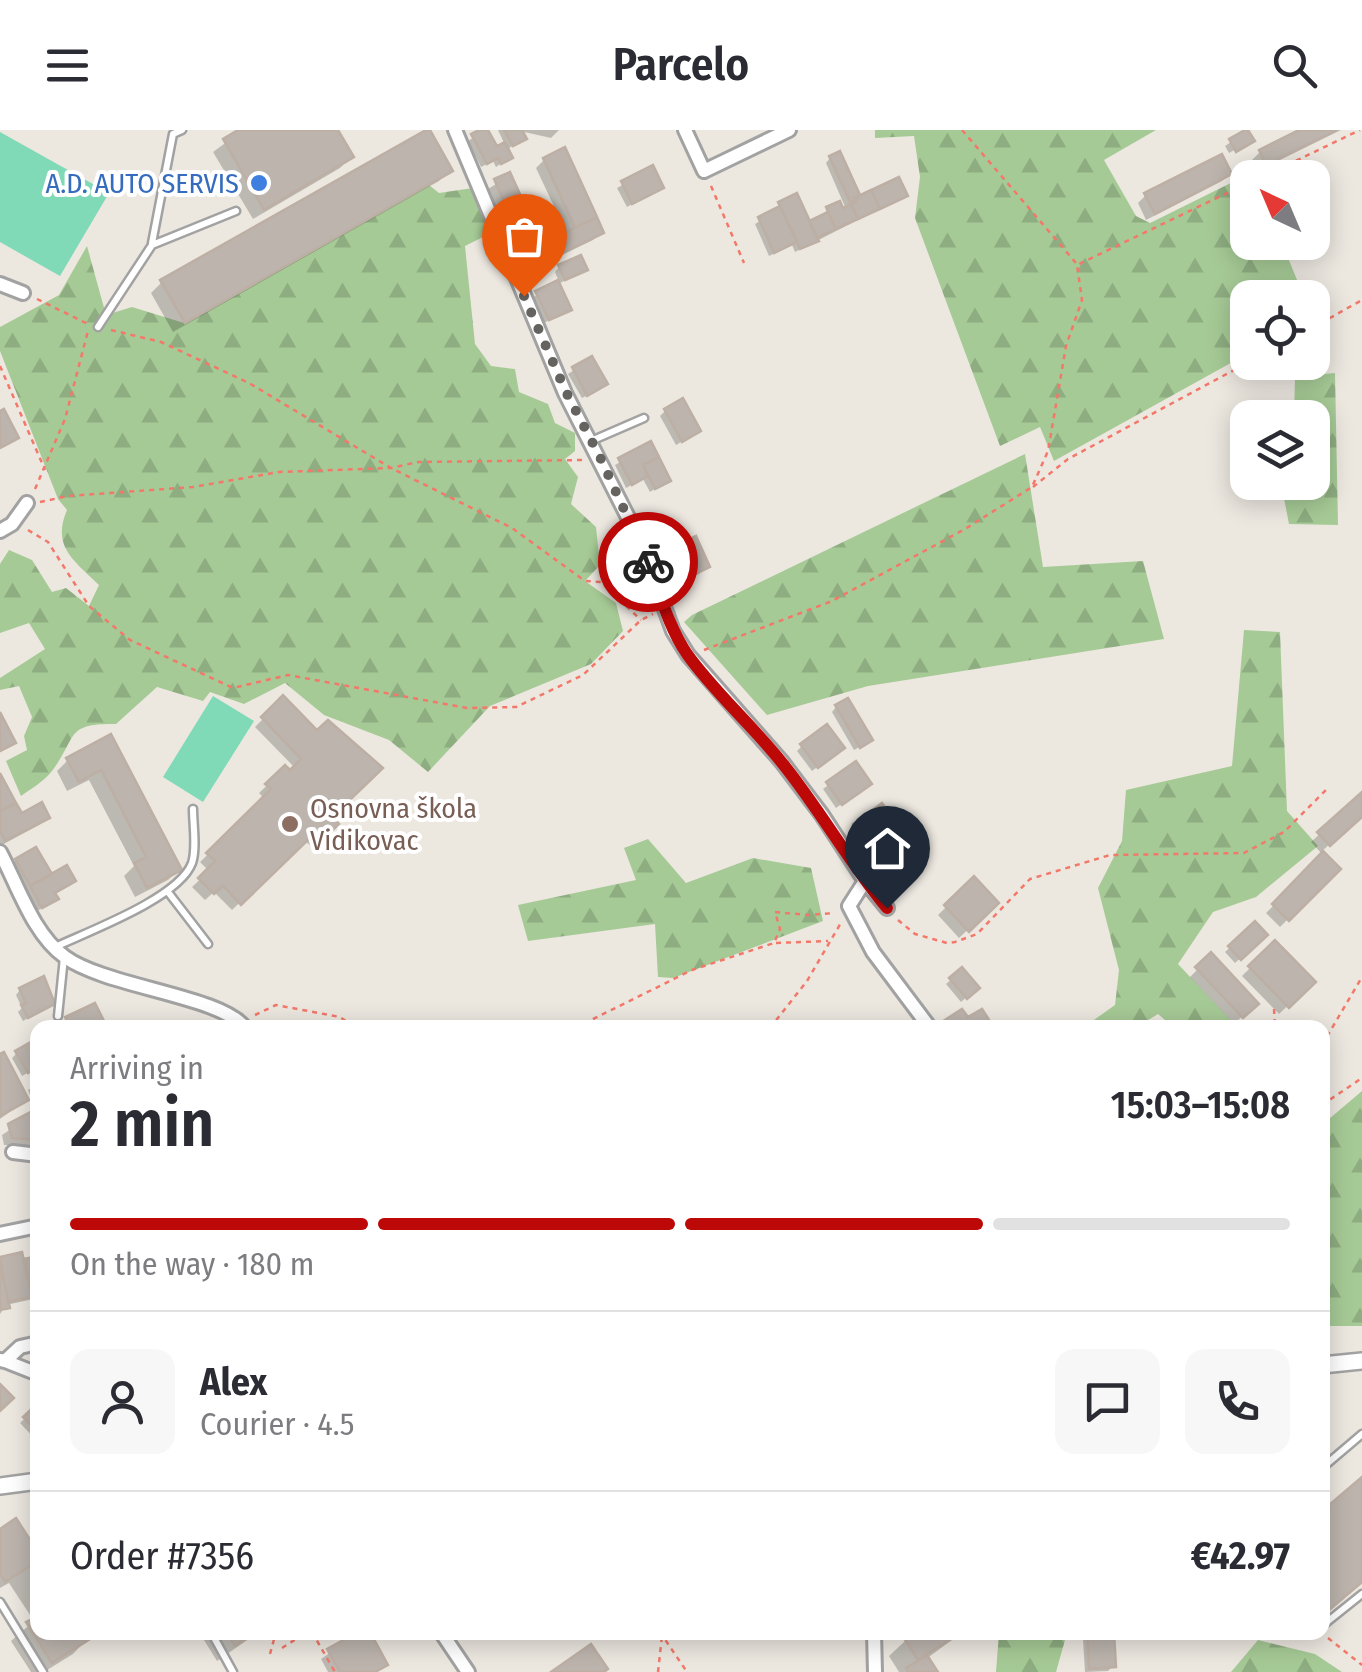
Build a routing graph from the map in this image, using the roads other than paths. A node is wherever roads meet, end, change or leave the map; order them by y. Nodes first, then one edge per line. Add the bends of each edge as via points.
1 (182, 130) edge
2 (455, 130) edge
3 (685, 130) edge
4 (789, 130) edge
5 (236, 211) dead end
6 (152, 245) junction
7 (0, 284) edge
8 (24, 292) road end
9 (94, 326) road end
10 (644, 418) dead end
11 (592, 441) junction
12 (27, 503) road end
13 (6, 528) edge
14 (193, 809) dead end
15 (0, 853) edge
16 (865, 881) junction
17 (168, 892) junction
18 (887, 908) road end
19 (208, 944) dead end
20 (59, 952) junction
21 (58, 1016) dead end
22 (237, 1020) edge
23 (924, 1020) edge
24 (13, 1152) dead end
25 (30, 1154) edge
26 (30, 1228) edge
27 (0, 1234) edge
28 (30, 1344) edge
29 (3, 1361) edge
30 (1362, 1361) edge
31 (1330, 1363) edge
32 (30, 1371) edge
33 (1362, 1434) edge
34 (1330, 1461) edge
35 (30, 1482) edge
36 (0, 1486) edge
37 (1362, 1594) edge
38 (0, 1602) edge
39 (1330, 1622) edge
40 (215, 1640) edge
41 (446, 1640) edge
42 (874, 1640) edge
43 (43, 1672) edge
44 (233, 1672) edge
45 (468, 1672) edge
46 (875, 1672) edge

1 - 6 lane via 173,134
2 - 11 street
3 - 4 street via 704,171
5 - 6 lane
6 - 9 lane
7 - 8 street
10 - 11 lane
11 - 16 street via 688,656 782,762
12 - 13 street
14 - 17 lane via 194,859
15 - 20 street via 40,930
16 - 18 street
16 - 23 street via 849,906 872,952
17 - 19 lane
17 - 20 lane
20 - 21 lane
20 - 22 street via 98,973
24 - 25 street
26 - 27 street
28 - 29 street
29 - 32 street
30 - 31 street
33 - 34 lane
35 - 36 street
37 - 39 lane
38 - 43 lane
40 - 44 lane
41 - 45 street
42 - 46 street

